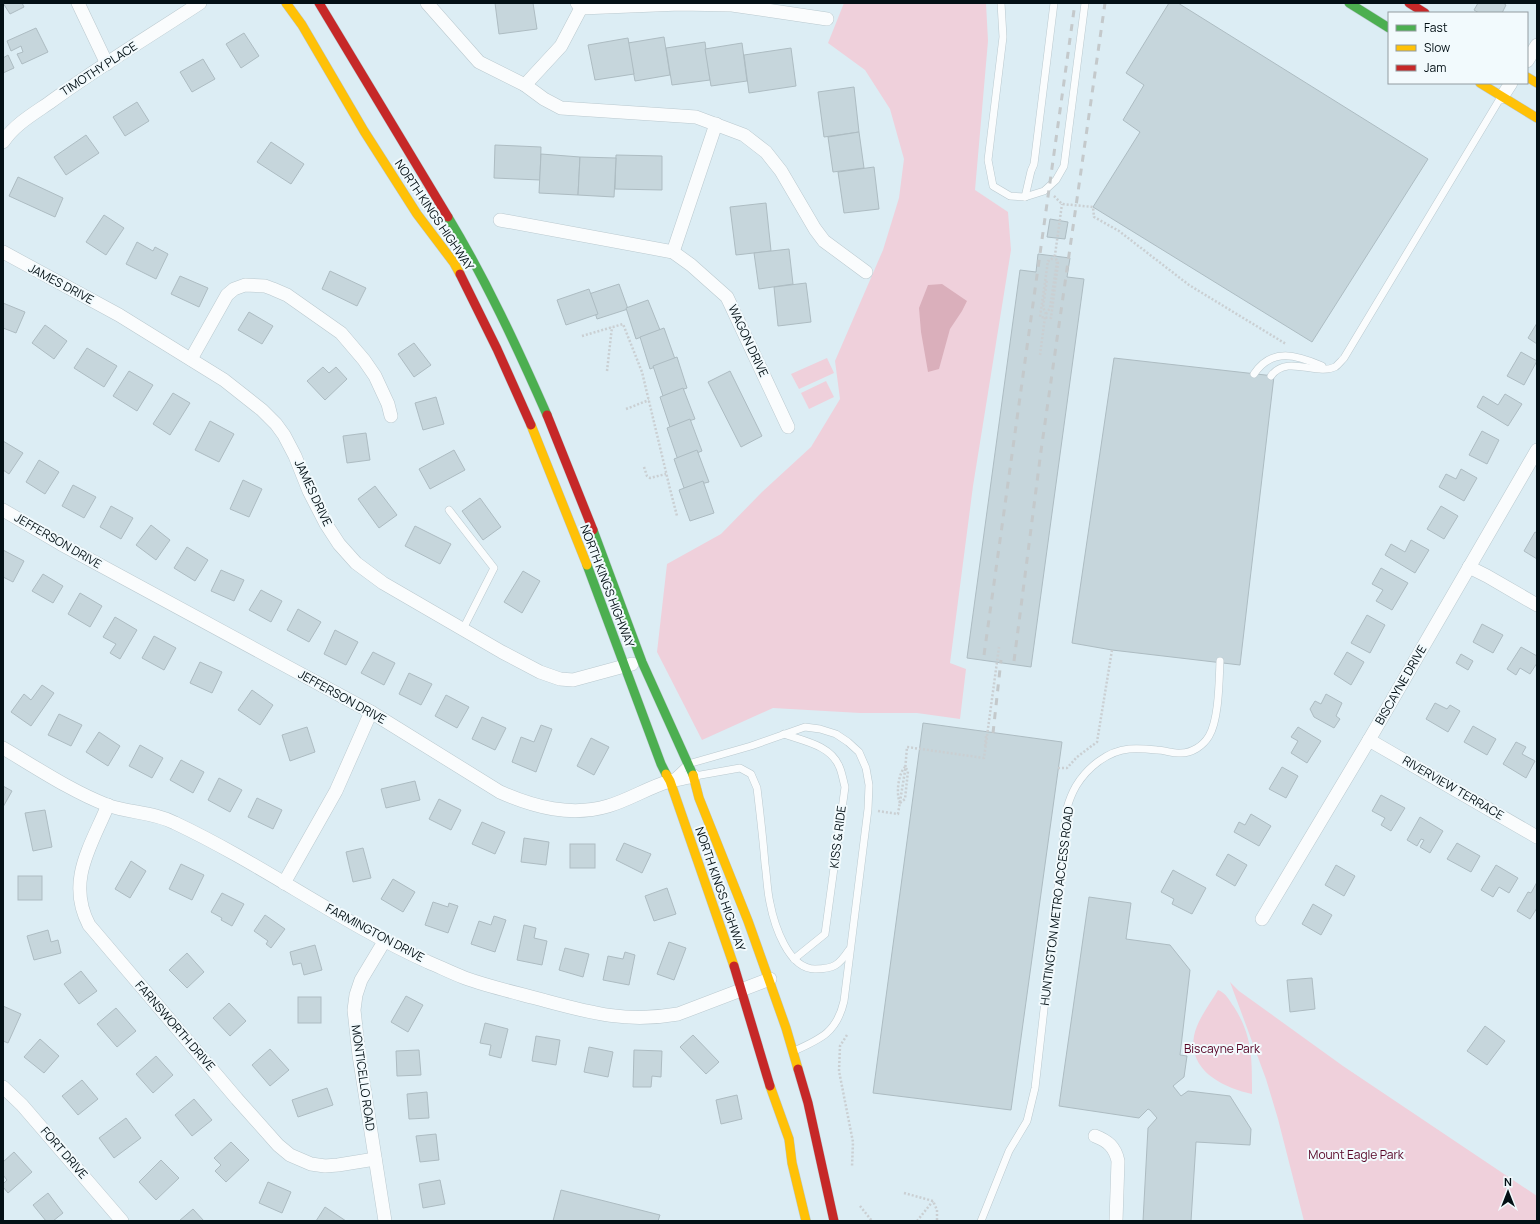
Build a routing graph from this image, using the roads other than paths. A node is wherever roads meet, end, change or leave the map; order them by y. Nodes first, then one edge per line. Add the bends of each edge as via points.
1 (78, 3) edge
2 (200, 3) edge
3 (286, 3) edge
4 (319, 3) edge
5 (427, 3) edge
6 (1001, 3) edge
7 (1054, 3) edge
8 (1085, 3) edge
9 (1348, 3) edge
10 (1409, 3) edge
11 (579, 6) edge
12 (1423, 12) edge
13 (827, 19) dead end
14 (1388, 27) edge
15 (1537, 45) edge
16 (1528, 59) edge
17 (107, 64) junction
18 (1528, 78) edge
19 (1537, 83) edge
20 (1482, 84) edge
21 (1510, 84) edge
22 (525, 85) junction
23 (1502, 96) junction
24 (1537, 118) edge
25 (716, 124) junction
26 (3, 142) edge
27 (1025, 197) junction
28 (500, 220) dead end
29 (3, 252) edge
30 (673, 252) junction
31 (866, 272) dead end
32 (191, 360) junction
33 (1328, 369) junction
34 (1254, 374) dead end
35 (1271, 376) dead end
36 (392, 416) dead end
37 (788, 427) dead end
38 (1537, 450) edge
39 (3, 510) edge
40 (449, 510) dead end
41 (1469, 567) junction
42 (1537, 605) edge
43 (463, 630) junction
44 (1220, 661) dead end
45 (642, 662) junction
46 (624, 666) junction
47 (371, 712) junction
48 (784, 734) junction
49 (1369, 740) junction
50 (3, 748) edge
51 (688, 764) junction
52 (694, 776) junction
53 (670, 781) junction
54 (108, 805) junction
55 (1537, 837) edge
56 (284, 882) junction
57 (1262, 919) dead end
58 (385, 940) junction
59 (850, 950) junction
60 (794, 959) junction
61 (770, 979) junction
62 (742, 990) junction
63 (794, 1051) junction
64 (3, 1087) edge
65 (1095, 1136) dead end
66 (375, 1159) junction
67 (122, 1221) edge
68 (385, 1221) edge
69 (806, 1221) edge
70 (834, 1221) edge
71 (981, 1221) edge
72 (1116, 1221) edge

1 - 17 street
2 - 17 street, TIMOTHY PLACE
3 - 46 main road, NORTH KINGS HIGHWAY via 302,25 413,208 463,278 534,432 594,582
4 - 45 main road, NORTH KINGS HIGHWAY via 465,246 494,302 552,427
5 - 22 street via 479,62
6 - 27 lane via 1003,37 988,160 993,186 1010,196
7 - 27 lane via 1034,164
8 - 27 lane via 1064,166 1056,180 1044,191
9 - 14 main road
10 - 12 main road
11 - 13 street via 732,5
11 - 22 street via 561,46
15 - 16 street
17 - 26 street, TIMOTHY PLACE via 22,123
18 - 19 main road
20 - 23 main road
21 - 23 street
22 - 25 street via 561,108 696,117
23 - 24 main road
23 - 33 lane via 1347,354 1340,363
25 - 30 street
25 - 31 street via 744,135 766,152 781,171 824,241
28 - 30 street, WAGON DRIVE
29 - 32 street, JAMES DRIVE via 119,315
30 - 37 street, WAGON DRIVE via 727,297
32 - 36 street via 227,295 245,285 265,286 287,295 341,333 375,376
32 - 43 street, JAMES DRIVE via 224,380 276,424 295,456 326,524 356,563 383,583
33 - 34 lane via 1292,355 1267,360
33 - 35 lane via 1292,366 1275,370
38 - 41 street, BISCAYNE DRIVE
39 - 47 street, JEFFERSON DRIVE
40 - 43 lane via 494,568
41 - 42 street
41 - 49 street, BISCAYNE DRIVE
43 - 46 street, JAMES DRIVE via 540,672 560,679 573,680
44 - 71 lane, HUNTINGTON METRO ACCESS ROAD via 1214,723 1204,743 1180,754 1129,749 1106,756 1087,770 1075,787 1067,808 1035,1088 1027,1121 1009,1151
45 - 46 street, JAMES DRIVE
45 - 51 main road, NORTH KINGS HIGHWAY
46 - 53 main road, NORTH KINGS HIGHWAY via 661,764
47 - 53 street, JEFFERSON DRIVE via 500,792 519,801 543,807 589,810 608,806
47 - 56 street via 336,791
48 - 51 lane
48 - 59 lane via 805,727 836,734 859,752 866,768 869,785 868,809
48 - 60 lane, KISS & RIDE via 821,747 832,754 840,766 844,787 825,934
49 - 55 street, RIVERVIEW TERRACE
49 - 57 street, BISCAYNE DRIVE
50 - 54 street, FARMINGTON DRIVE via 81,793
51 - 52 main road, NORTH KINGS HIGHWAY
51 - 53 lane
52 - 53 street, JEFFERSON DRIVE
52 - 60 lane via 740,768 751,774 758,788 769,902 778,934
52 - 61 main road, NORTH KINGS HIGHWAY via 699,798
53 - 62 main road, NORTH KINGS HIGHWAY
54 - 56 street, FARMINGTON DRIVE via 173,822
54 - 66 street, FARNSWORTH DRIVE via 84,861 79,882 83,913 89,925 237,1099 290,1155 311,1164 325,1166
56 - 58 street, FARMINGTON DRIVE
58 - 62 street, FARMINGTON DRIVE via 466,978 575,1009 615,1017 662,1017 678,1014
58 - 66 street, MONTICELLO ROAD via 361,980 354,1010
59 - 60 lane via 840,963 832,968 810,969
59 - 63 lane via 844,1001 838,1021 820,1038
61 - 62 street, FARMINGTON DRIVE
61 - 63 main road, NORTH KINGS HIGHWAY
62 - 69 main road, NORTH KINGS HIGHWAY via 766,1074 789,1140
63 - 70 main road, NORTH KINGS HIGHWAY
64 - 67 street, FORT DRIVE via 22,1105
65 - 72 street via 1111,1145 1117,1154
66 - 68 street, MONTICELLO ROAD

